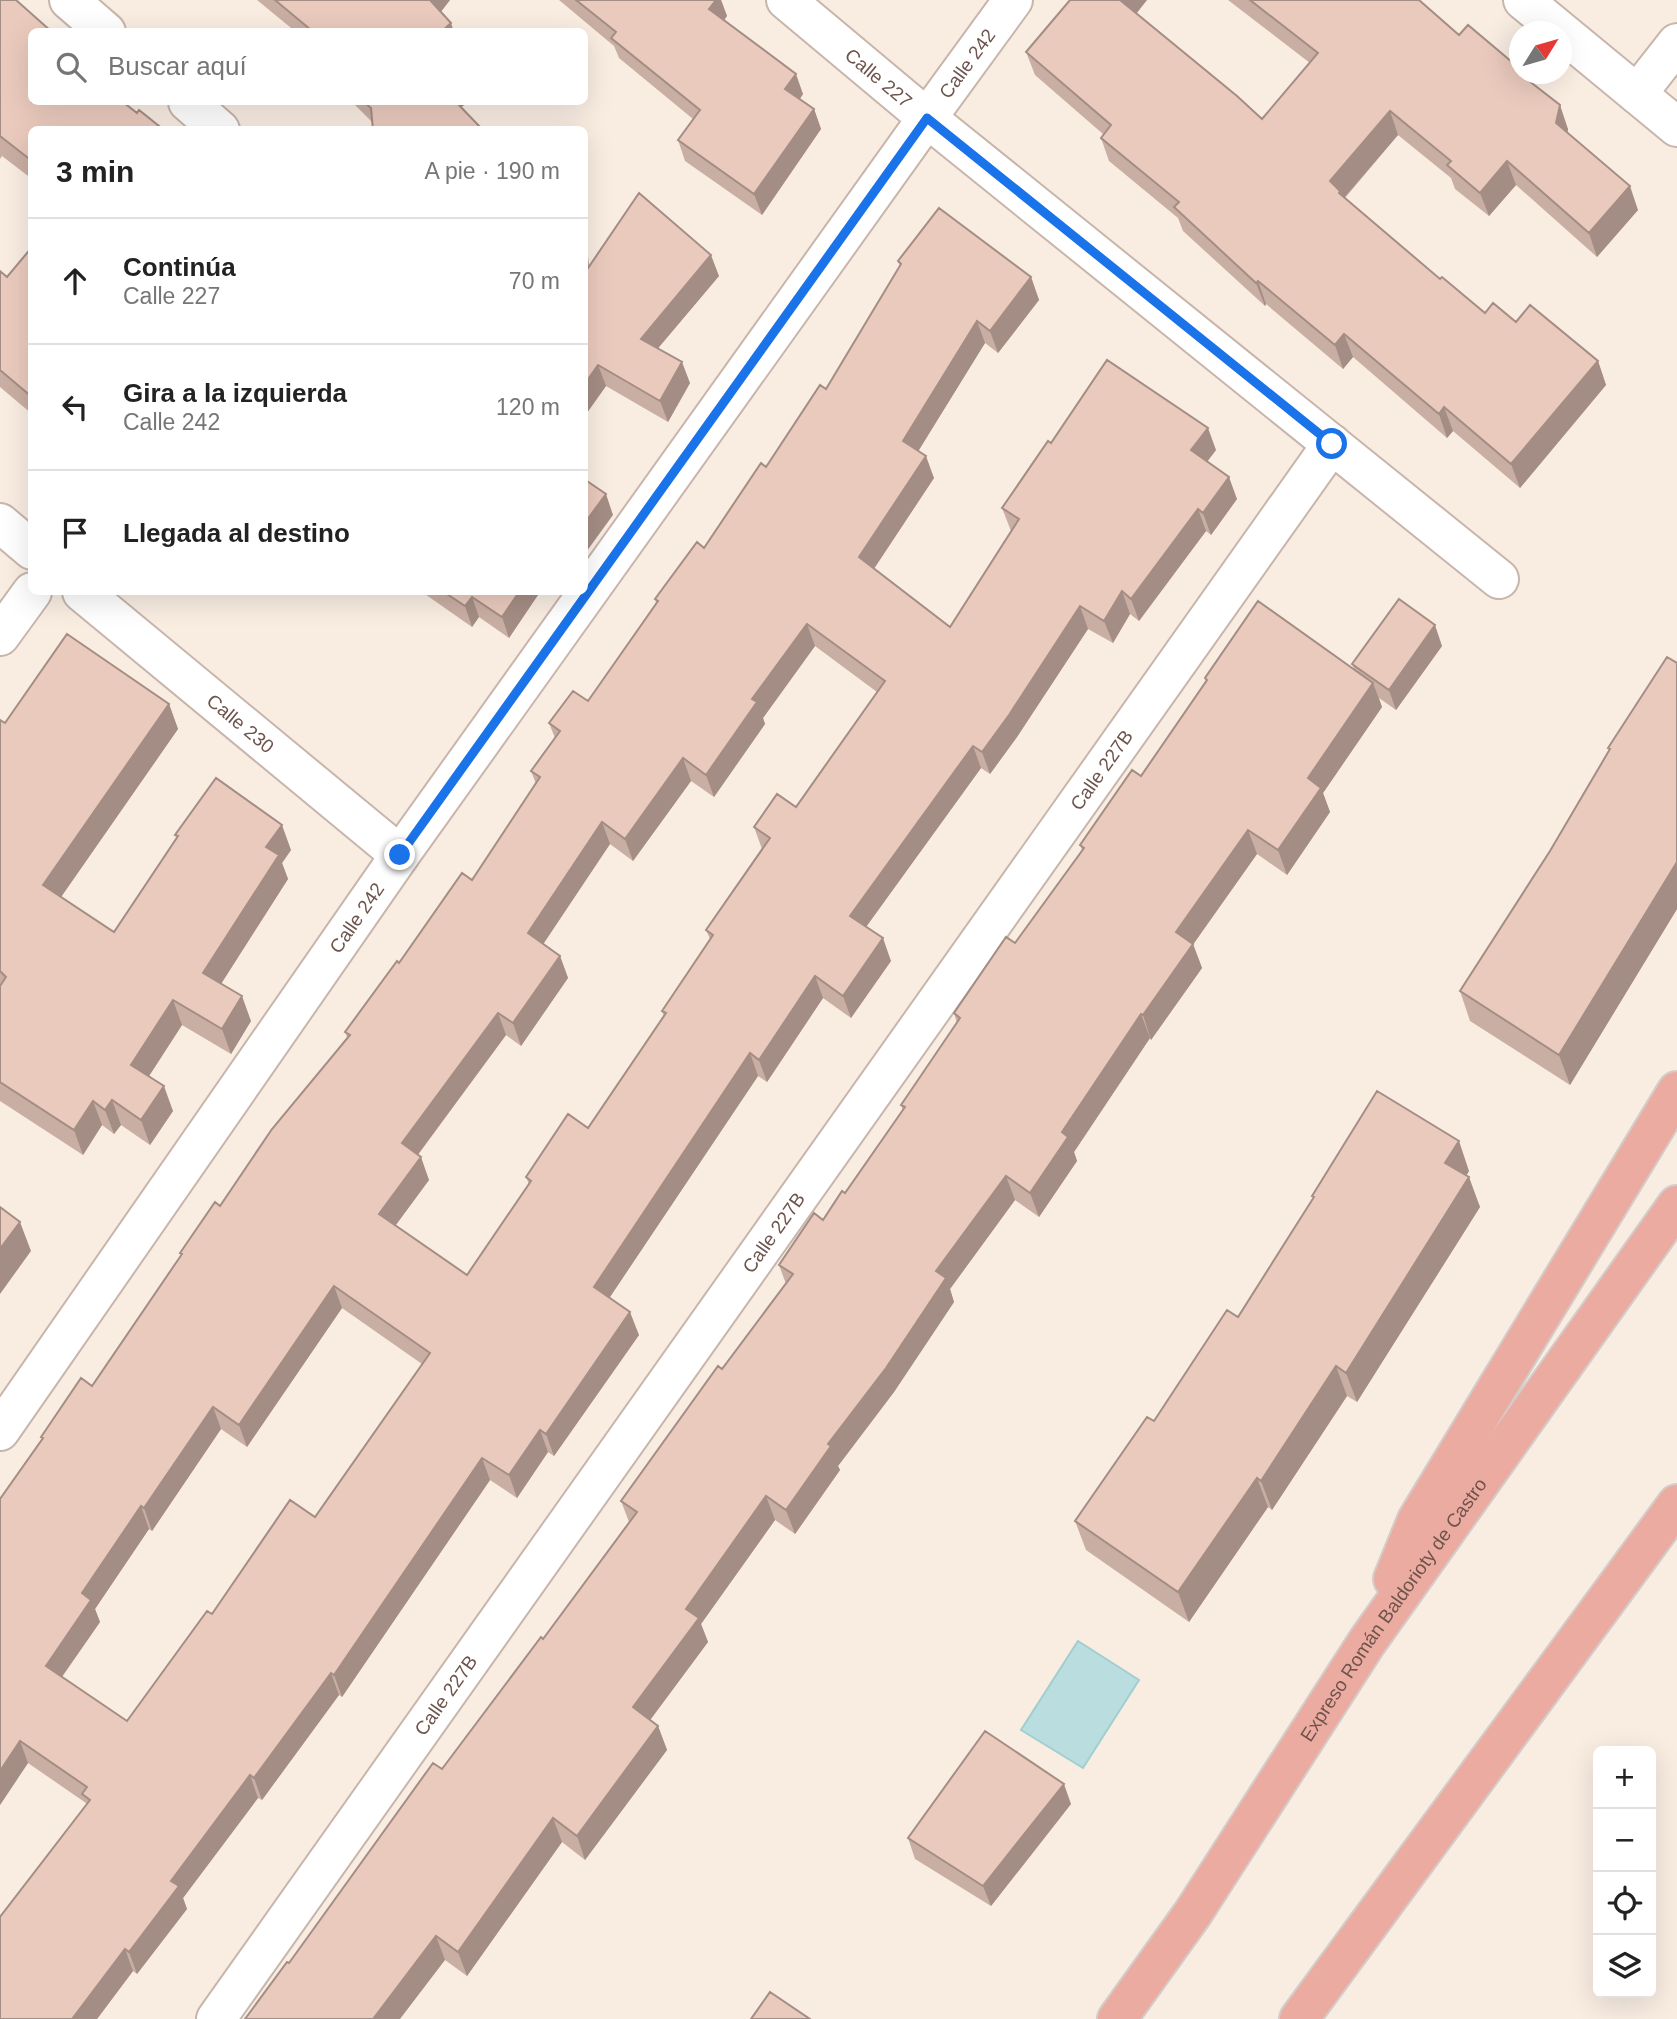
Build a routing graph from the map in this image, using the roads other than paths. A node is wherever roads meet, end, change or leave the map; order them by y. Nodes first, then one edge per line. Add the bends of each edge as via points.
1 (69, 0) edge
2 (786, 0) edge
3 (1013, 0) edge
4 (1523, 0) edge
5 (101, 28) edge
6 (1677, 43) edge
7 (1637, 94) junction
8 (191, 105) edge
9 (927, 118) junction
10 (215, 126) edge
11 (1677, 127) edge
12 (1332, 444) junction
13 (0, 523) edge
14 (28, 547) edge
15 (1499, 579) dead end
16 (588, 592) edge
17 (30, 595) edge
18 (86, 595) edge
19 (586, 595) edge
20 (0, 636) edge
21 (400, 855) junction
22 (1677, 1091) edge
23 (1677, 1205) edge
24 (0, 1431) edge
25 (1677, 1504) edge
26 (1367, 1642) junction
27 (216, 2019) edge
28 (1117, 2019) edge
29 (1299, 2019) edge

1 - 5 street
2 - 9 street, Calle 227
3 - 9 street, Calle 242
4 - 7 street
6 - 7 street
7 - 11 street
8 - 10 street
9 - 12 street, Calle 227
9 - 16 street, Calle 242
12 - 15 street, Calle 227
12 - 27 street, Calle 227B
13 - 14 street
17 - 20 street
18 - 21 street, Calle 230
19 - 21 street, Calle 242
21 - 24 street, Calle 242
22 - 26 highway via 1418,1520
23 - 26 highway, Expreso Román Baldorioty de Castro
25 - 29 highway
26 - 28 highway, Expreso Román Baldorioty de Castro via 1194,1913

